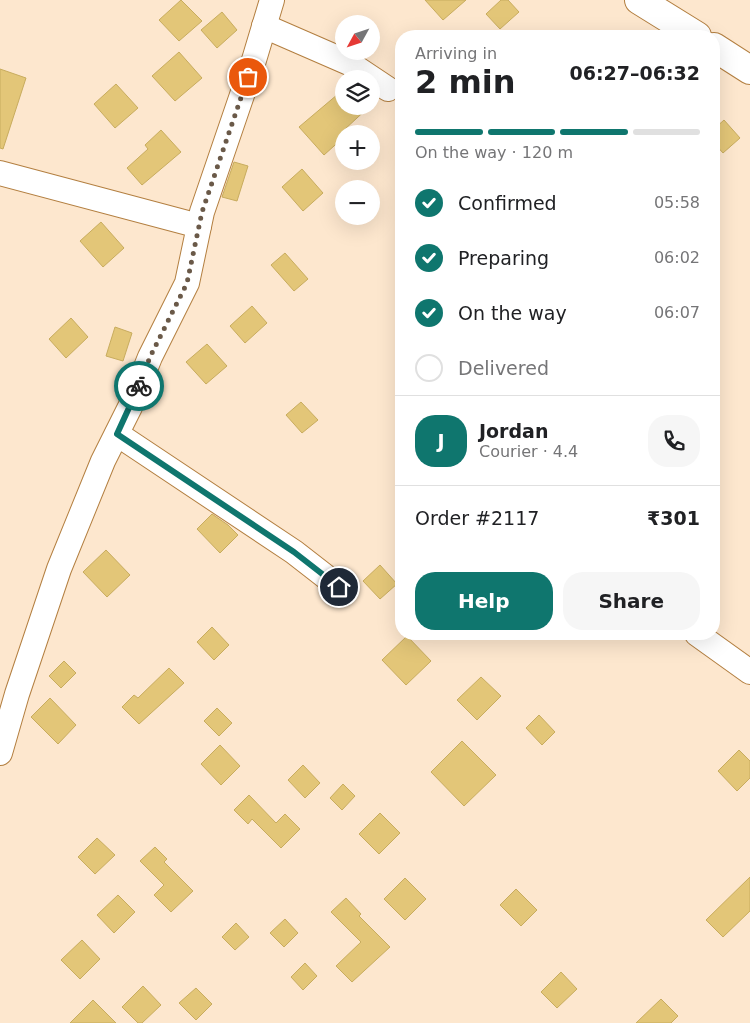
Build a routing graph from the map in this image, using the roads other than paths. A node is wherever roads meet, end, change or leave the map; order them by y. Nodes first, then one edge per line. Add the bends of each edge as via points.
1 (272, 0) edge
2 (639, 0) edge
3 (264, 26) junction
4 (687, 30) edge
5 (720, 51) edge
6 (750, 70) edge
7 (388, 89) dead end
8 (0, 173) edge
9 (199, 226) junction
10 (117, 434) junction
11 (339, 587) dead end
12 (705, 640) edge
13 (750, 672) edge
14 (0, 753) edge

1 - 3 street
2 - 4 main road
3 - 7 street via 349,63
3 - 9 street
5 - 6 main road
8 - 9 street
9 - 10 street via 187,283
10 - 11 street via 294,552
10 - 14 street via 59,569
12 - 13 street

